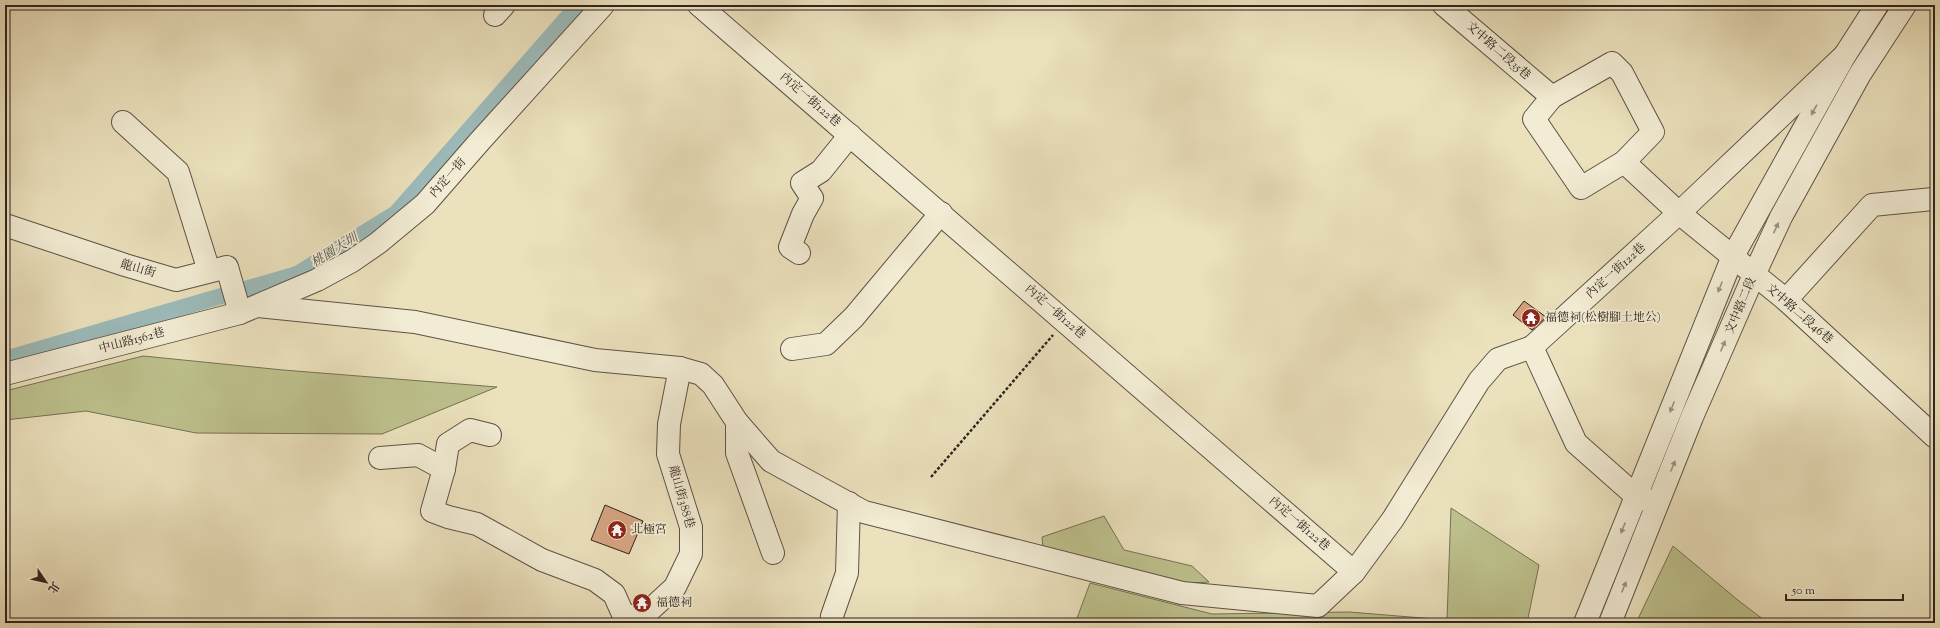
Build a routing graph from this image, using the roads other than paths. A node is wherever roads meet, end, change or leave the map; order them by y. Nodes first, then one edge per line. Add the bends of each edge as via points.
1 (603, 5) edge
2 (699, 5) edge
3 (1444, 5) edge
4 (1877, 5) edge
5 (1905, 5) edge
6 (1845, 55) junction
7 (1552, 97) junction
8 (122, 122) dead end
9 (850, 135) junction
10 (1624, 162) junction
11 (1933, 199) dead end
12 (941, 213) junction
13 (1679, 214) junction
14 (5, 225) edge
15 (799, 253) dead end
16 (1733, 256) junction
17 (218, 269) junction
18 (1754, 275) junction
19 (1786, 300) junction
20 (246, 310) junction
21 (1532, 347) junction
22 (792, 349) dead end
23 (680, 368) junction
24 (5, 374) edge
25 (737, 422) junction
26 (490, 435) dead end
27 (1935, 437) edge
28 (380, 458) dead end
29 (444, 469) junction
30 (1636, 496) junction
31 (849, 503) junction
32 (1658, 504) junction
33 (773, 553) dead end
34 (1354, 572) junction
35 (627, 621) edge
36 (831, 623) edge
37 (1584, 623) edge
38 (1610, 623) edge

1 - 20 street, 內定一街 via 425,204 352,261 317,280
2 - 9 street, 內定一街122巷
3 - 7 street, 文中路二段35巷
4 - 6 street
18 -> 5 street, 文中路二段 via 1781,217 1860,74
6 - 13 street, 內定一街122巷
6 -> 16 street
7 - 10 street via 1534,119 1581,188
7 - 10 street via 1612,63 1622,72 1653,132
8 - 17 street via 178,172
9 - 12 street, 內定一街122巷
9 - 15 street via 821,171 802,183 812,198 790,247
10 - 13 street, 文中路二段46巷
11 - 19 street via 1872,205
12 - 22 street via 854,317 826,344
12 - 34 street, 內定一街122巷
13 - 16 street, 文中路二段46巷
13 - 21 street, 內定一街122巷
14 - 17 street, 龍山街 via 176,280
16 - 18 street, 文中路二段46巷
16 -> 30 street
17 - 20 street
18 - 19 street, 文中路二段46巷
32 -> 18 street, 文中路二段 via 1692,417
19 - 27 street, 文中路二段46巷
20 - 23 street via 415,322 595,360
20 - 24 street, 中山路1562巷
21 - 30 street via 1576,443
21 - 34 street, 內定一街122巷 via 1498,359 1479,380 1394,519
23 - 25 street via 701,374 714,385
23 - 35 street, 龍山街388巷 via 669,424 668,454 691,527 691,554 675,587 651,610
25 - 31 street via 771,461
25 - 33 street via 737,453
26 - 29 street via 470,430 448,444
28 - 29 street via 418,455
29 - 35 street via 432,511 477,524 542,560 595,580 614,594
30 - 32 street
30 -> 37 street
31 - 34 street via 864,512 1182,593 1318,606
31 - 36 street via 846,573
38 -> 32 street, 文中路二段

